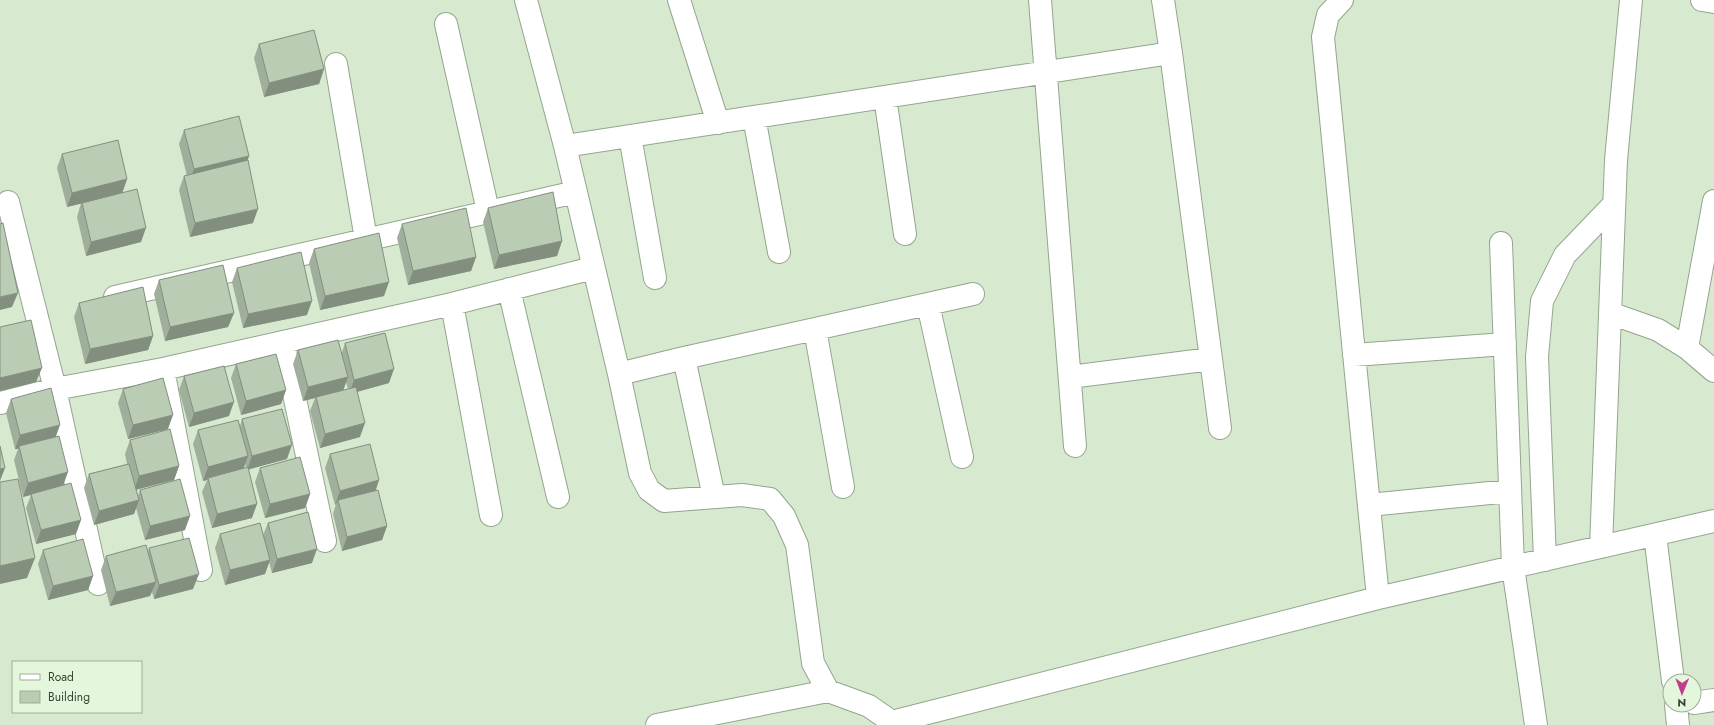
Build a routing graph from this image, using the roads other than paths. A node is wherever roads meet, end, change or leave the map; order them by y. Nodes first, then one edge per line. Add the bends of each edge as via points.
1 (526, 0) edge
2 (680, 0) edge
3 (1040, 0) edge
4 (1163, 0) edge
5 (1342, 0) edge
6 (1631, 0) edge
7 (1702, 0) edge
8 (1714, 2) edge
9 (446, 24) dead end
10 (1171, 53) junction
11 (336, 64) dead end
12 (1046, 71) junction
13 (885, 97) junction
14 (754, 117) junction
15 (718, 123) junction
16 (630, 136) junction
17 (565, 146) junction
18 (576, 192) junction
19 (1714, 201) edge
20 (8, 202) dead end
21 (1614, 204) junction
22 (488, 212) junction
23 (905, 234) dead end
24 (366, 239) junction
25 (1501, 243) dead end
26 (779, 252) dead end
27 (594, 268) junction
28 (655, 278) dead end
29 (509, 289) junction
30 (973, 294) dead end
31 (110, 298) edge
32 (452, 304) junction
33 (928, 304) junction
34 (1610, 313) junction
35 (815, 329) junction
36 (282, 342) junction
37 (1505, 344) junction
38 (1687, 348) junction
39 (1354, 355) junction
40 (684, 358) junction
41 (1211, 359) junction
42 (163, 370) junction
43 (1714, 371) edge
44 (619, 374) junction
45 (1070, 377) junction
46 (55, 389) junction
47 (0, 403) edge
48 (1220, 428) dead end
49 (1075, 446) dead end
50 (962, 457) dead end
51 (843, 487) dead end
52 (1510, 491) junction
53 (558, 497) dead end
54 (714, 497) junction
55 (1369, 505) junction
56 (491, 515) dead end
57 (1714, 522) edge
58 (1655, 535) junction
59 (325, 541) dead end
60 (1601, 547) junction
61 (1545, 560) junction
62 (1513, 567) junction
63 (201, 570) dead end
64 (98, 584) dead end
65 (1378, 598) junction
66 (1672, 673) edge
67 (828, 691) junction
68 (1714, 700) edge
69 (1702, 703) edge
70 (893, 724) edge
71 (657, 725) edge
72 (1536, 725) edge

1 - 17 street
2 - 15 street
3 - 12 street
4 - 10 street
5 - 39 street via 1328,15 1323,37
6 - 21 street
7 - 8 street
9 - 22 street
10 - 12 street
10 - 41 street
11 - 24 street
12 - 13 street
12 - 45 street
13 - 14 street
13 - 23 street
14 - 15 street
14 - 26 street
15 - 16 street
16 - 17 street
16 - 28 street
17 - 18 street
18 - 22 street
18 - 27 street
19 - 38 street
20 - 46 street via 30,331
21 - 34 street
21 - 61 street via 1565,255 1542,301 1537,357
22 - 24 street
24 - 31 street
25 - 37 street
27 - 29 street
27 - 44 street
29 - 32 street
29 - 53 street
30 - 33 street
32 - 36 street
32 - 56 street
33 - 35 street
33 - 50 street
34 - 38 street via 1658,330
34 - 60 street
35 - 40 street
35 - 51 street
36 - 42 street
36 - 59 street
37 - 39 street
37 - 52 street
38 - 43 street
39 - 55 street
40 - 44 street
40 - 54 street
41 - 45 street
41 - 48 street
42 - 46 street
42 - 63 street
44 - 54 street via 640,473 649,490 664,501
45 - 49 street
46 - 47 street
46 - 64 street
52 - 55 street
52 - 62 street
54 - 67 street via 742,495 770,500 784,516 797,545 813,663
55 - 65 street
57 - 58 street
58 - 60 street
58 - 66 street
60 - 61 street
61 - 62 street
62 - 65 street
62 - 72 street
65 - 70 street
67 - 70 street via 869,706
67 - 71 street
68 - 69 street

